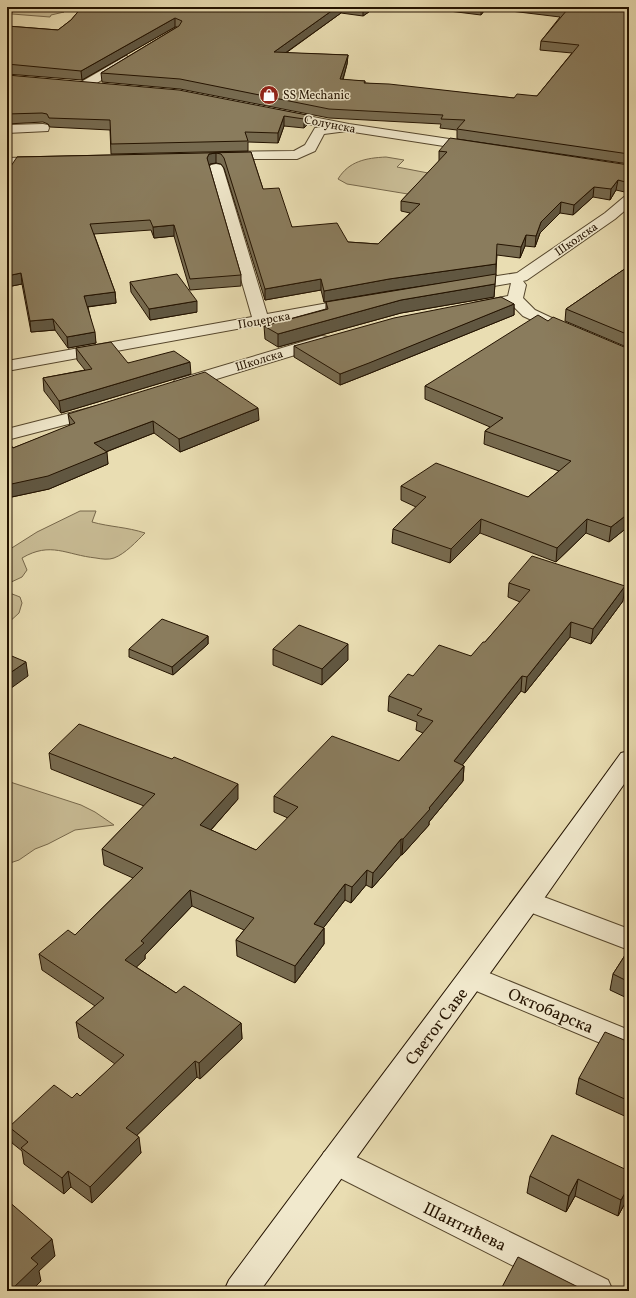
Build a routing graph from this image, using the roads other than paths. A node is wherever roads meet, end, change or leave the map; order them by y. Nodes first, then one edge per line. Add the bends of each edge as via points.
1 (138, 53) edge
2 (71, 84) edge
3 (85, 85) junction
4 (108, 87) edge
5 (267, 112) edge
6 (43, 128) dead end
7 (349, 128) junction
8 (7, 130) edge
9 (491, 149) edge
10 (58, 160) edge
11 (7, 162) edge
12 (629, 200) edge
13 (522, 277) junction
14 (448, 288) edge
15 (515, 299) junction
16 (374, 300) edge
17 (464, 308) edge
18 (261, 320) junction
19 (578, 335) edge
20 (334, 338) edge
21 (7, 366) edge
22 (169, 388) edge
23 (111, 407) edge
24 (7, 435) edge
25 (629, 759) edge
26 (528, 901) junction
27 (629, 940) edge
28 (472, 977) junction
29 (629, 1042) edge
30 (335, 1162) junction
31 (241, 1291) edge
32 (596, 1291) edge

1 - 3 street
2 - 3 street
3 - 4 street
5 - 7 street, Солунска
6 - 8 street
7 - 9 street, Солунска
7 - 18 street via 320,131 310,148 297,155 213,162
10 - 11 street
12 - 13 street, Школска
13 - 14 street
13 - 15 street via 516,288
15 - 17 street
15 - 19 street via 529,313
16 - 18 street, Поцерска
18 - 21 street, Поцерска
20 - 22 street, Школска
23 - 24 street
25 - 26 street, Светог Саве
26 - 27 street
26 - 28 street, Светог Саве
28 - 29 street, Октобарска
28 - 30 street, Светог Саве
30 - 31 street, Светог Саве
30 - 32 street, Шантићева

